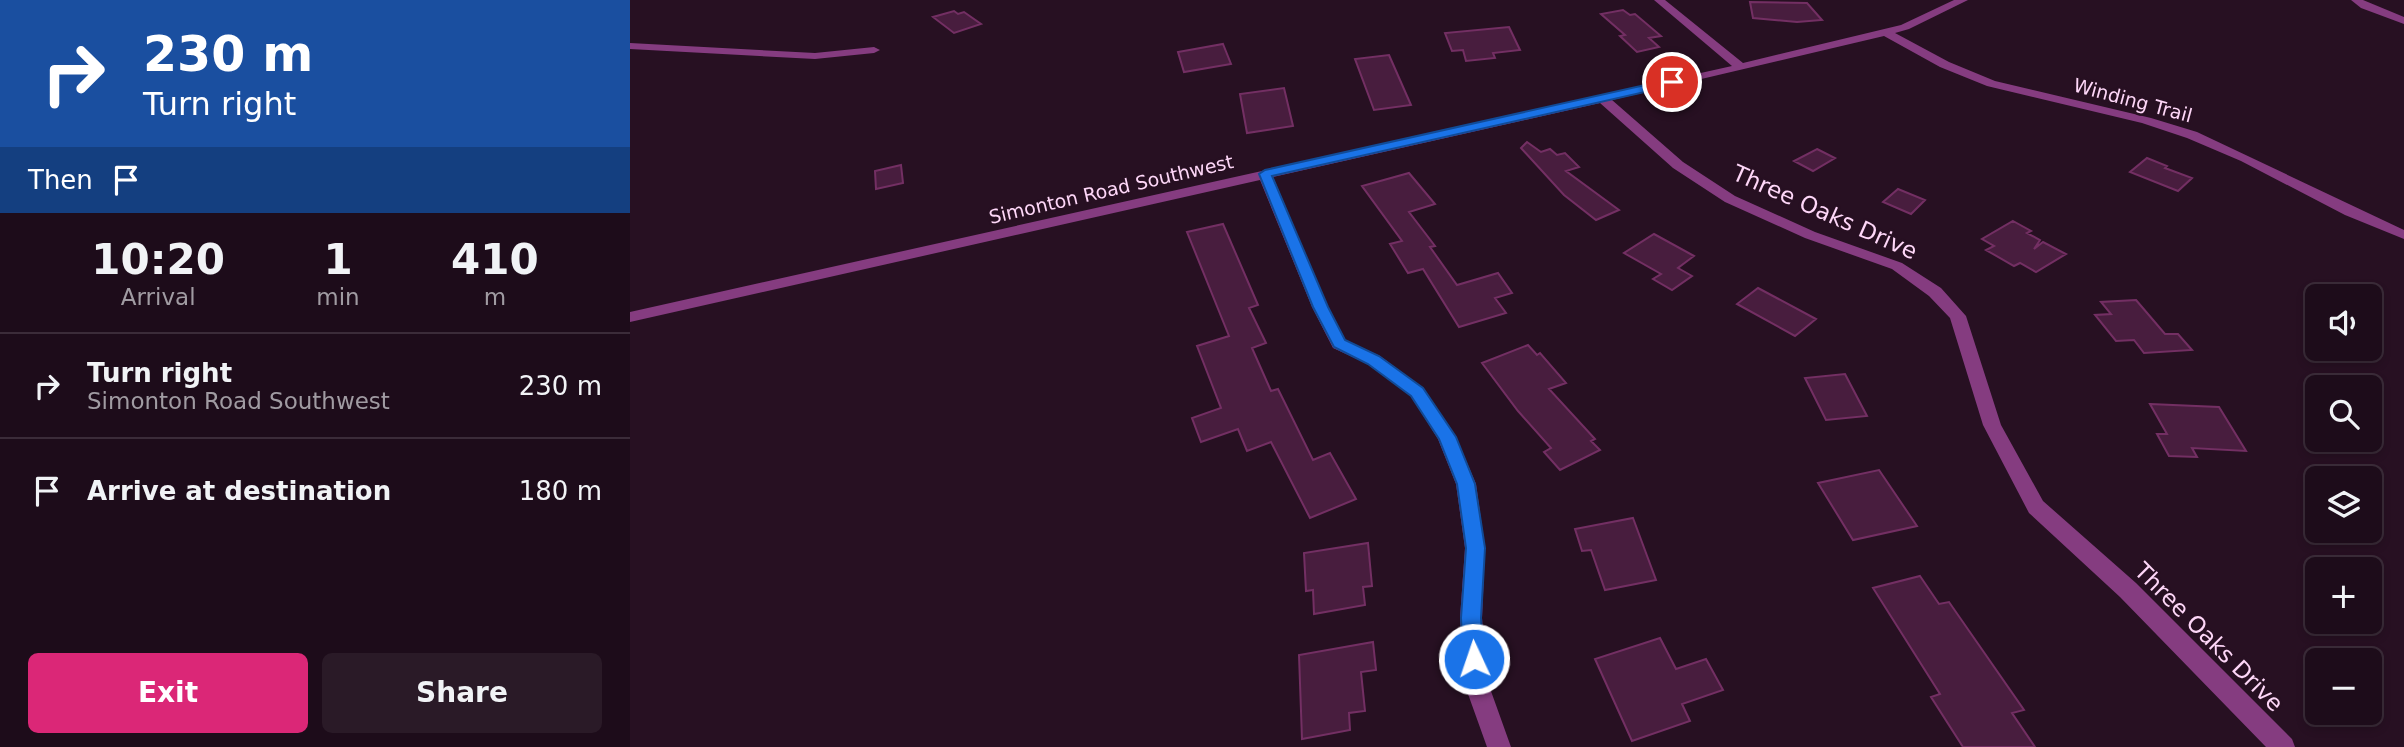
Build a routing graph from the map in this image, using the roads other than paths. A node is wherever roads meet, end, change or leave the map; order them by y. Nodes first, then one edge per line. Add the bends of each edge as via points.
1 (1659, 0) edge
2 (1963, 0) edge
3 (2356, 0) edge
4 (2404, 21) edge
5 (1886, 33) junction
6 (630, 46) edge
7 (874, 50) dead end
8 (1741, 67) junction
9 (1602, 98) junction
10 (1265, 174) junction
11 (2404, 235) edge
12 (630, 317) edge
13 (1499, 747) edge
14 (2283, 747) edge

1 - 8 street
2 - 5 street, Simonton Road Southwest
3 - 4 street
5 - 8 street, Simonton Road Southwest
5 - 11 street, Winding Trail via 1939,63 1987,82 2137,117 2194,136 2332,205
6 - 7 street via 815,56
8 - 9 street, Simonton Road Southwest
9 - 10 street, Simonton Road Southwest
9 - 14 street, Three Oaks Drive via 1678,166 1730,199 1810,235 1897,266 1935,292 1958,316 1992,425 2036,507 2128,590
10 - 12 street, Simonton Road Southwest
10 - 13 street via 1339,344 1374,360 1417,392 1447,437 1466,484 1475,548 1471,618 1475,680

